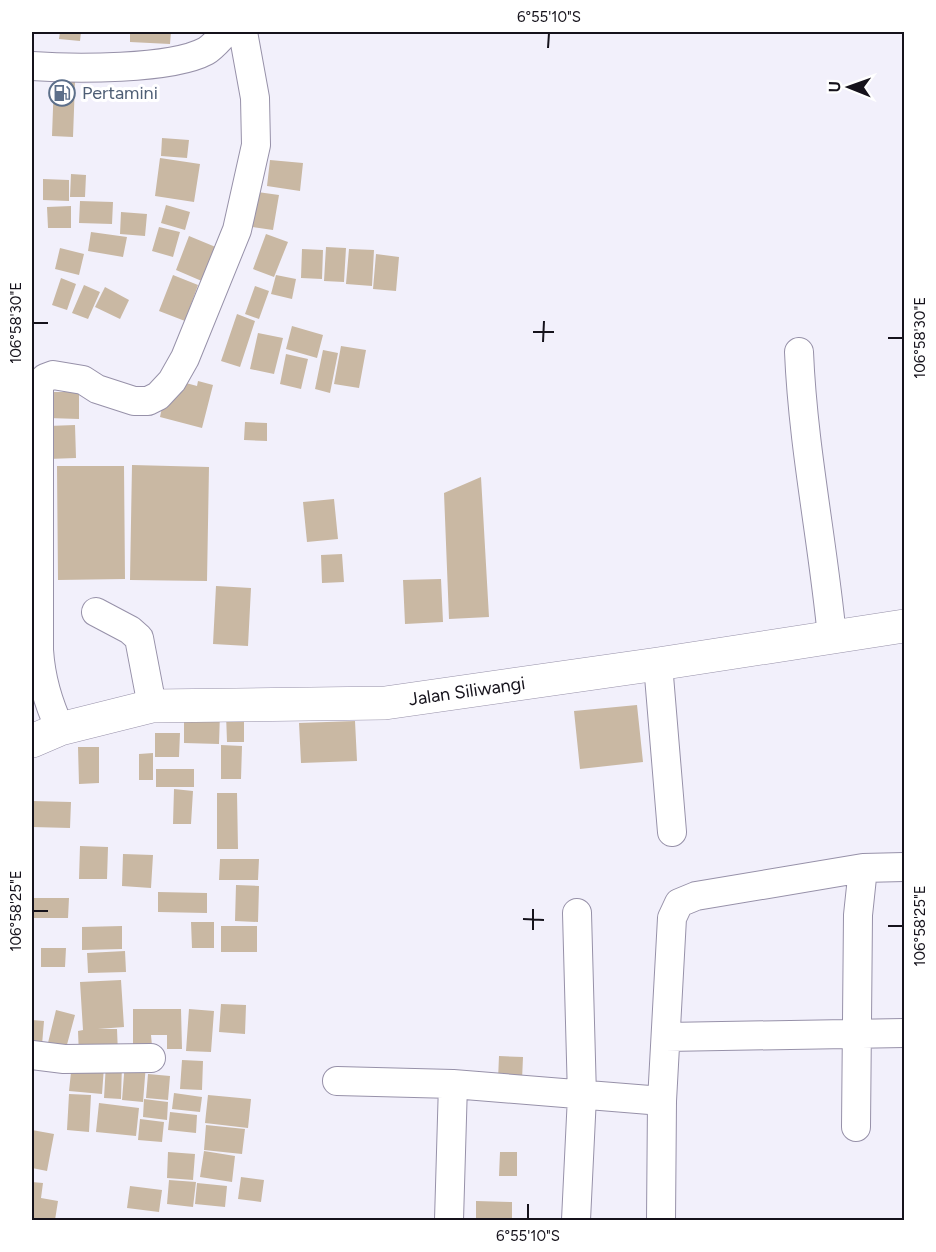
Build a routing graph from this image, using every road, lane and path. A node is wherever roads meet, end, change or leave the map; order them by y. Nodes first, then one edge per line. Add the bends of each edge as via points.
1 (226, 32) edge
2 (243, 32) edge
3 (32, 66) edge
4 (800, 352) dead end
5 (96, 612) dead end
6 (904, 626) edge
7 (832, 638) junction
8 (658, 664) junction
9 (152, 706) junction
10 (46, 735) edge
11 (672, 832) dead end
12 (904, 867) edge
13 (863, 868) junction
14 (578, 913) dead end
15 (904, 1033) edge
16 (857, 1034) junction
17 (666, 1037) junction
18 (32, 1055) edge
19 (151, 1058) dead end
20 (337, 1081) dead end
21 (453, 1084) junction
22 (582, 1096) junction
23 (662, 1101) junction
24 (856, 1127) dead end
25 (449, 1221) edge
26 (576, 1221) edge
27 (661, 1221) edge

1 - 3 street via 207,51 176,61 67,68
2 - 10 street via 255,98 256,145 237,231 172,381 148,401 134,401 83,380 53,375 39,385 39,650 47,700
4 - 7 street via 801,399
5 - 9 street via 139,638
6 - 7 main road, Jalan Siliwangi
7 - 8 main road, Jalan Siliwangi
8 - 9 main road, Jalan Siliwangi via 385,702
8 - 11 street
9 - 10 main road, Jalan Siliwangi
12 - 13 street
13 - 16 street via 858,915
13 - 17 street via 696,896 679,903 672,918
14 - 22 street
15 - 16 street
16 - 17 street
16 - 24 street
17 - 23 street
18 - 19 street via 64,1059
20 - 21 street
21 - 22 street
21 - 25 street
22 - 23 street
22 - 26 street
23 - 27 street

